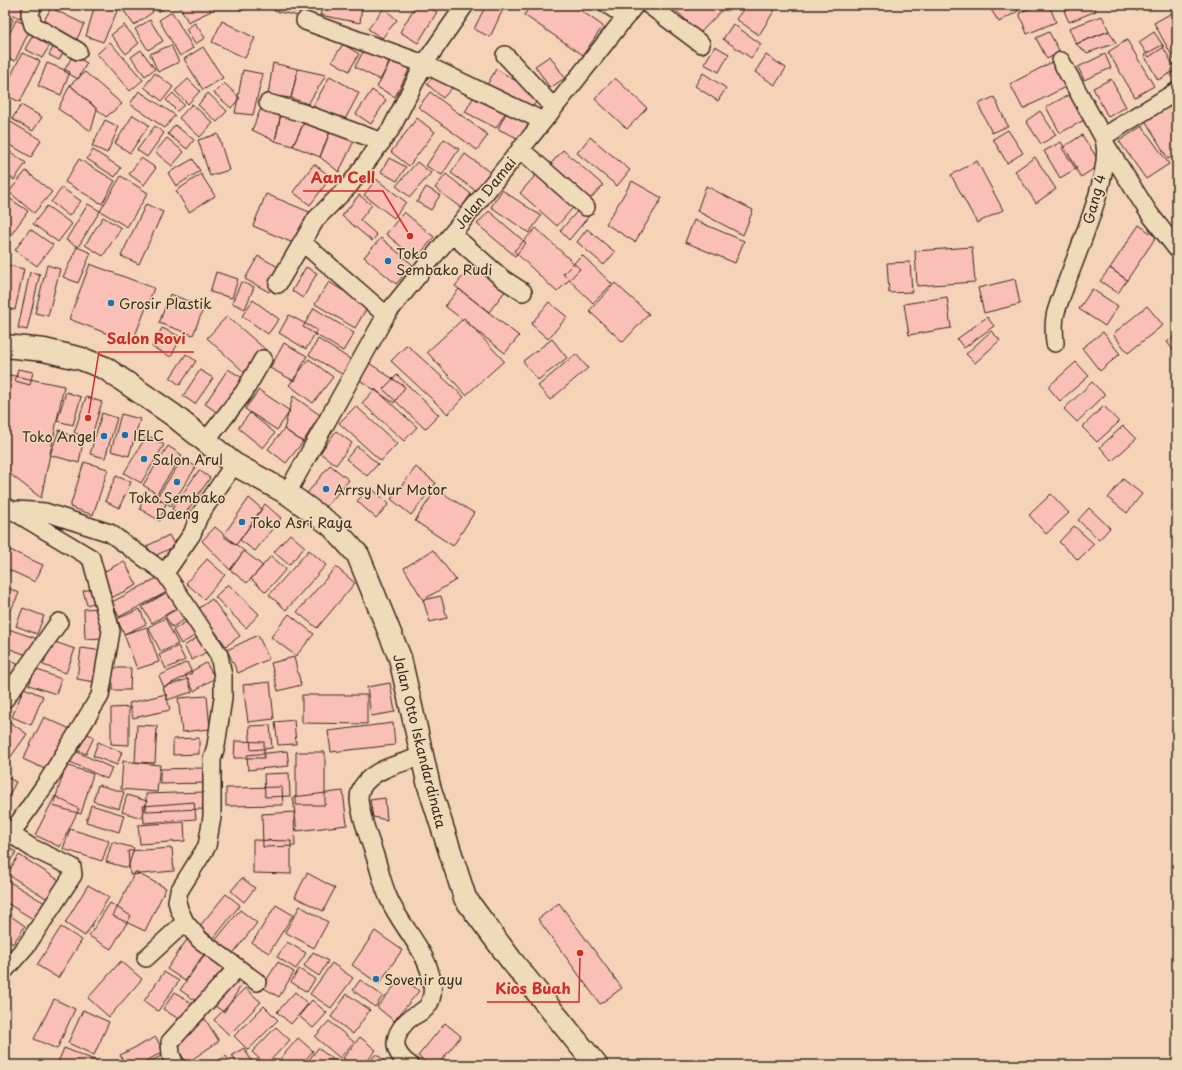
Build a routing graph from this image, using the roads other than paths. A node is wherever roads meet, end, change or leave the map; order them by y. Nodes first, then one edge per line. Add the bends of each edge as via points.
1 (33, 5) edge
2 (465, 5) edge
3 (608, 5) edge
4 (649, 5) edge
5 (631, 11) edge
6 (305, 21) dead end
7 (701, 44) dead end
8 (78, 51) dead end
9 (505, 55) dead end
10 (1061, 61) dead end
11 (424, 64) junction
12 (1177, 91) edge
13 (268, 103) dead end
14 (549, 115) junction
15 (1105, 141) junction
16 (382, 142) junction
17 (520, 149) junction
18 (586, 207) dead end
19 (452, 234) junction
20 (302, 242) junction
21 (1177, 249) edge
22 (278, 284) dead end
23 (523, 292) dead end
24 (386, 315) junction
25 (1054, 343) dead end
26 (5, 346) edge
27 (263, 359) dead end
28 (206, 441) junction
29 (234, 464) junction
30 (287, 493) junction
31 (7, 511) edge
32 (165, 573) junction
33 (59, 622) dead end
34 (5, 699) edge
35 (422, 756) junction
36 (8, 832) edge
37 (185, 922) junction
38 (146, 958) dead end
39 (237, 968) junction
40 (5, 970) edge
41 (257, 982) dead end
42 (175, 1065) edge
43 (410, 1065) edge
44 (596, 1065) edge

1 - 8 street via 30,14 33,25
2 - 11 street
3 - 5 street
4 - 7 street
5 - 14 street, Jalan Damai
6 - 11 street
9 - 14 street
10 - 15 street
11 - 14 street
11 - 16 street
12 - 15 street
13 - 16 street via 304,113
14 - 17 street, Jalan Damai
15 - 21 street via 1149,213
15 - 25 street, Gang 4 via 1099,193 1056,313
16 - 20 street via 349,186 316,219
17 - 18 street
17 - 19 street, Jalan Damai
19 - 23 street via 503,279
19 - 24 street, Jalan Damai
20 - 22 street
20 - 24 street
24 - 30 street, Jalan Damai
26 - 28 main road, Jalan Otto Iskandardinata via 44,350 82,359 105,368
27 - 28 street via 244,392
28 - 29 main road, Jalan Otto Iskandardinata
29 - 30 main road, Jalan Otto Iskandardinata
29 - 32 street
30 - 35 main road, Jalan Otto Iskandardinata via 332,525 358,555 400,658
31 - 32 street via 45,512 110,533
31 - 36 street via 92,558 111,631 100,696 47,782
32 - 37 street via 219,655 223,676 223,698 212,759 212,817 207,846 186,878 177,901
33 - 34 street
35 - 43 street via 378,772 365,782 359,800 366,831 389,899 424,956 432,981 431,998 427,1008 406,1022 398,1034 398,1053 402,1060
35 - 44 main road, Jalan Otto Iskandardinata via 442,832 465,898 511,960
36 - 40 street via 32,848 72,867 73,875 27,945
37 - 38 street
37 - 39 street via 200,940
39 - 41 street
39 - 42 street via 170,1042 170,1055

